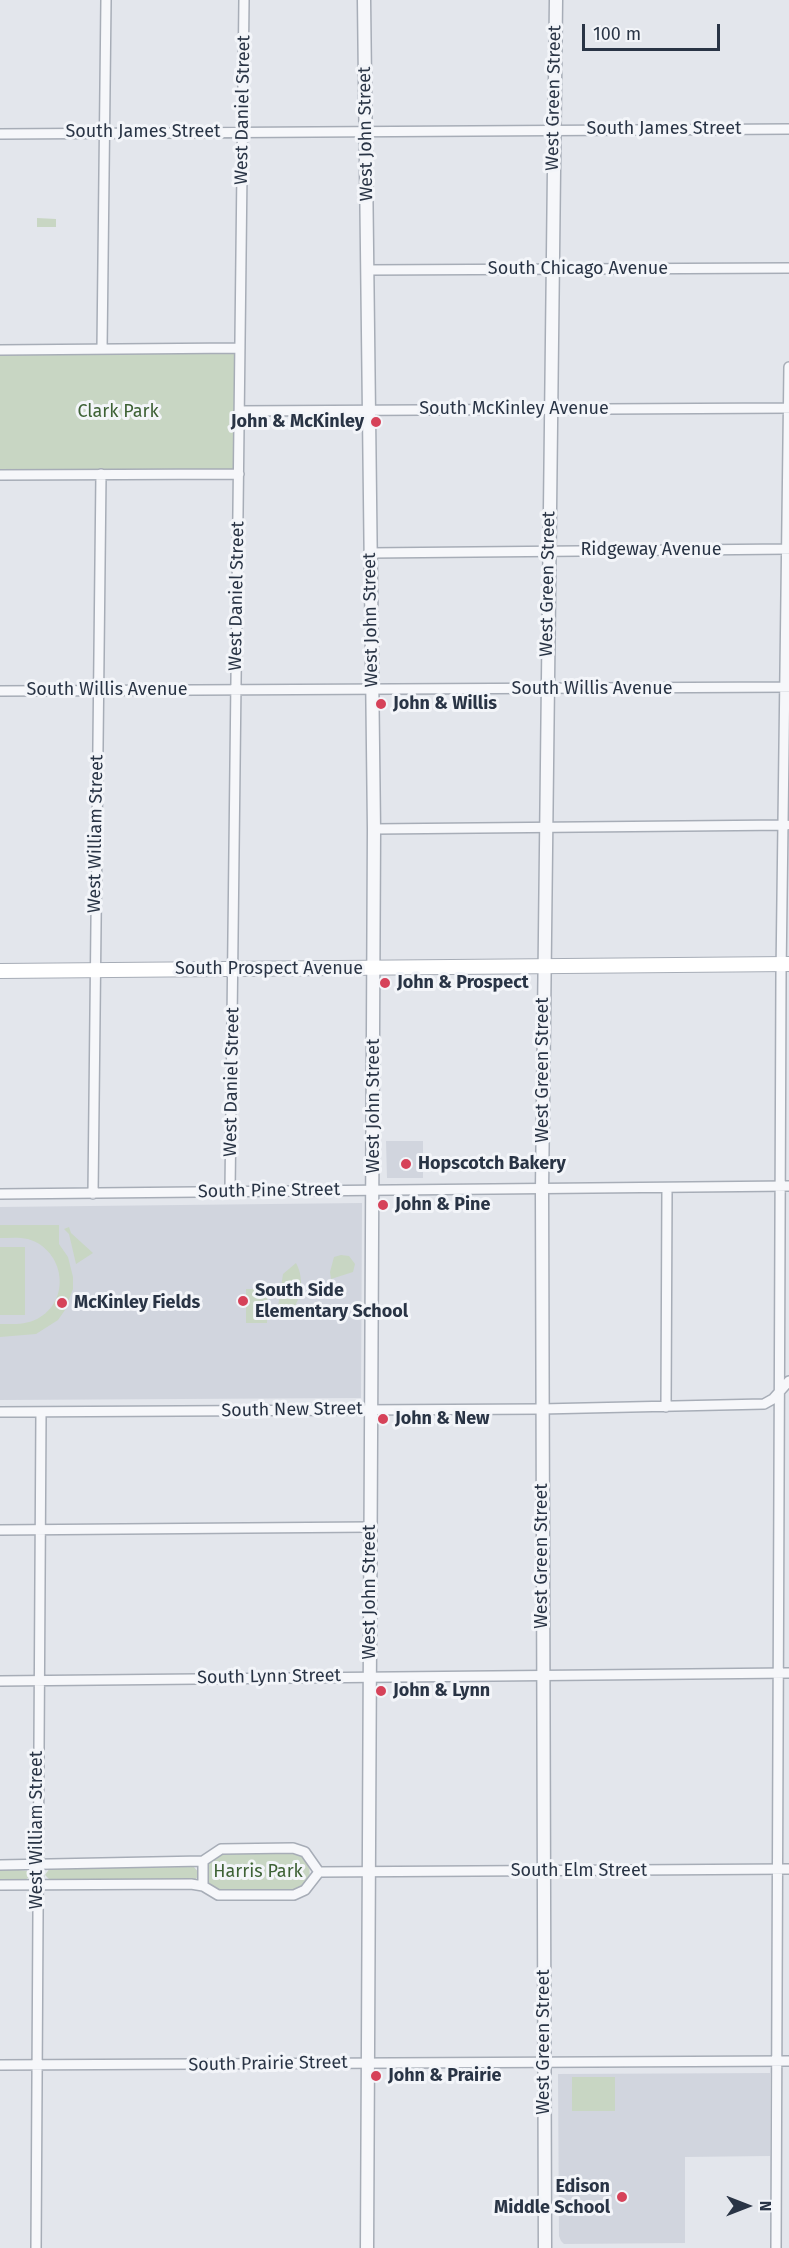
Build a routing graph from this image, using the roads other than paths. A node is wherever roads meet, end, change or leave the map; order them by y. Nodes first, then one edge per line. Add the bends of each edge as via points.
1 (106, 0) edge
2 (244, 0) edge
3 (364, 0) edge
4 (556, 0) edge
5 (789, 129) edge
6 (366, 130) junction
7 (554, 130) junction
8 (243, 131) junction
9 (104, 132) junction
10 (0, 134) edge
11 (789, 268) edge
12 (552, 269) junction
13 (367, 270) junction
14 (240, 348) junction
15 (102, 349) junction
16 (0, 350) edge
17 (789, 367) edge
18 (789, 408) edge
19 (551, 409) junction
20 (368, 410) junction
21 (239, 411) junction
22 (101, 474) junction
23 (238, 474) junction
24 (0, 475) edge
25 (788, 549) edge
26 (549, 550) junction
27 (370, 553) junction
28 (787, 687) edge
29 (371, 689) junction
30 (547, 689) junction
31 (98, 690) junction
32 (236, 690) junction
33 (0, 691) edge
34 (786, 826) edge
35 (545, 828) junction
36 (374, 829) junction
37 (785, 964) edge
38 (543, 966) junction
39 (374, 968) junction
40 (233, 969) junction
41 (95, 970) junction
42 (0, 971) edge
43 (785, 1186) edge
44 (667, 1188) junction
45 (373, 1190) junction
46 (542, 1190) junction
47 (231, 1191) junction
48 (0, 1194) edge
49 (93, 1194) junction
50 (789, 1381) edge
51 (780, 1392) junction
52 (666, 1407) junction
53 (372, 1409) junction
54 (541, 1409) junction
55 (0, 1412) edge
56 (41, 1412) junction
57 (370, 1527) junction
58 (0, 1530) edge
59 (39, 1530) junction
60 (778, 1673) junction
61 (789, 1673) edge
62 (370, 1676) junction
63 (542, 1677) junction
64 (38, 1680) junction
65 (0, 1681) edge
66 (203, 1861) junction
67 (0, 1865) edge
68 (36, 1865) junction
69 (776, 1869) junction
70 (789, 1869) edge
71 (369, 1871) junction
72 (544, 1871) junction
73 (319, 1872) junction
74 (36, 1884) junction
75 (0, 1885) edge
76 (203, 1886) junction
77 (777, 2061) junction
78 (789, 2061) edge
79 (368, 2063) junction
80 (544, 2063) junction
81 (0, 2065) edge
82 (36, 2066) junction
83 (36, 2248) edge
84 (367, 2248) edge
85 (545, 2248) edge
86 (776, 2248) edge

1 - 9 street
2 - 8 street, West Daniel Street
3 - 6 street, West John Street
4 - 7 street, West Green Street
5 - 7 street, South James Street
6 - 7 street, South James Street
6 - 8 street, South James Street
6 - 13 street, West John Street
7 - 12 street, West Green Street
8 - 9 street, South James Street
8 - 14 street, West Daniel Street
9 - 10 street, South James Street
9 - 15 street
11 - 12 street, South Chicago Avenue
12 - 13 street, South Chicago Avenue
12 - 19 street, West Green Street
13 - 20 street, West John Street
14 - 15 street
14 - 21 street, West Daniel Street
15 - 16 street
17 - 18 street
18 - 19 street, South McKinley Avenue
18 - 25 street
19 - 20 street, South McKinley Avenue
19 - 26 street, West Green Street
20 - 21 street, South McKinley Avenue
20 - 27 street, West John Street
21 - 23 street, West Daniel Street
22 - 23 street
22 - 24 street
22 - 31 street, West William Street
23 - 32 street, West Daniel Street
25 - 26 street, Ridgeway Avenue
25 - 28 street
26 - 27 street, Ridgeway Avenue
26 - 30 street, West Green Street
27 - 29 street, West John Street
28 - 30 street, South Willis Avenue
28 - 34 street
29 - 30 street, South Willis Avenue
29 - 32 street, South Willis Avenue
29 - 36 street, West John Street
30 - 35 street, West Green Street
31 - 32 street, South Willis Avenue
31 - 33 street, South Willis Avenue
31 - 41 street, West William Street
32 - 40 street, West Daniel Street
34 - 35 street
34 - 37 street
35 - 36 street
35 - 38 street, West Green Street
36 - 39 street, West John Street
37 - 38 main road, South Prospect Avenue
37 - 43 street
38 - 39 main road, South Prospect Avenue
38 - 46 street, West Green Street
39 - 40 main road, South Prospect Avenue
39 - 45 street, West John Street
40 - 41 main road, South Prospect Avenue
40 - 47 street, West Daniel Street
41 - 42 main road, South Prospect Avenue
41 - 49 street, West William Street
43 - 44 street, South Pine Street
43 - 51 street
44 - 46 street, South Pine Street
44 - 52 street
45 - 46 street, South Pine Street
45 - 47 street, South Pine Street
45 - 53 street, West John Street
46 - 54 street, West Green Street
47 - 49 street, South Pine Street
48 - 49 street, South Pine Street
50 - 51 street, South New Street
51 - 52 street, South New Street via 767,1404
51 - 60 street
52 - 54 street, South New Street
53 - 54 street, South New Street
53 - 56 street, South New Street
53 - 57 street, West John Street
54 - 63 street, West Green Street
55 - 56 street, South New Street
56 - 59 street, West William Street
57 - 59 street
57 - 62 street, West John Street
58 - 59 street
59 - 64 street, West William Street
60 - 61 street, South Lynn Street
60 - 63 street, South Lynn Street
60 - 69 street
62 - 63 street, South Lynn Street
62 - 64 street, South Lynn Street
62 - 71 street, West John Street
63 - 72 street, West Green Street
64 - 65 street, South Lynn Street
64 - 68 street, West William Street
66 - 68 street
66 - 73 street via 220,1849 293,1848 305,1852
66 - 76 street
67 - 68 street
68 - 74 street, West William Street
69 - 70 street, South Elm Street
69 - 72 street, South Elm Street
69 - 77 street
71 - 72 street, South Elm Street
71 - 73 street, South Elm Street
71 - 79 street, West John Street
72 - 80 street, West Green Street
73 - 76 street via 305,1890 294,1895 218,1895
74 - 75 street
74 - 76 street
74 - 82 street, West William Street
77 - 78 street, South Prairie Street
77 - 80 street, South Prairie Street
77 - 86 street
79 - 80 street, South Prairie Street
79 - 82 street, South Prairie Street
79 - 84 street, West John Street
80 - 85 street, West Green Street
81 - 82 street, South Prairie Street
82 - 83 street, West William Street

